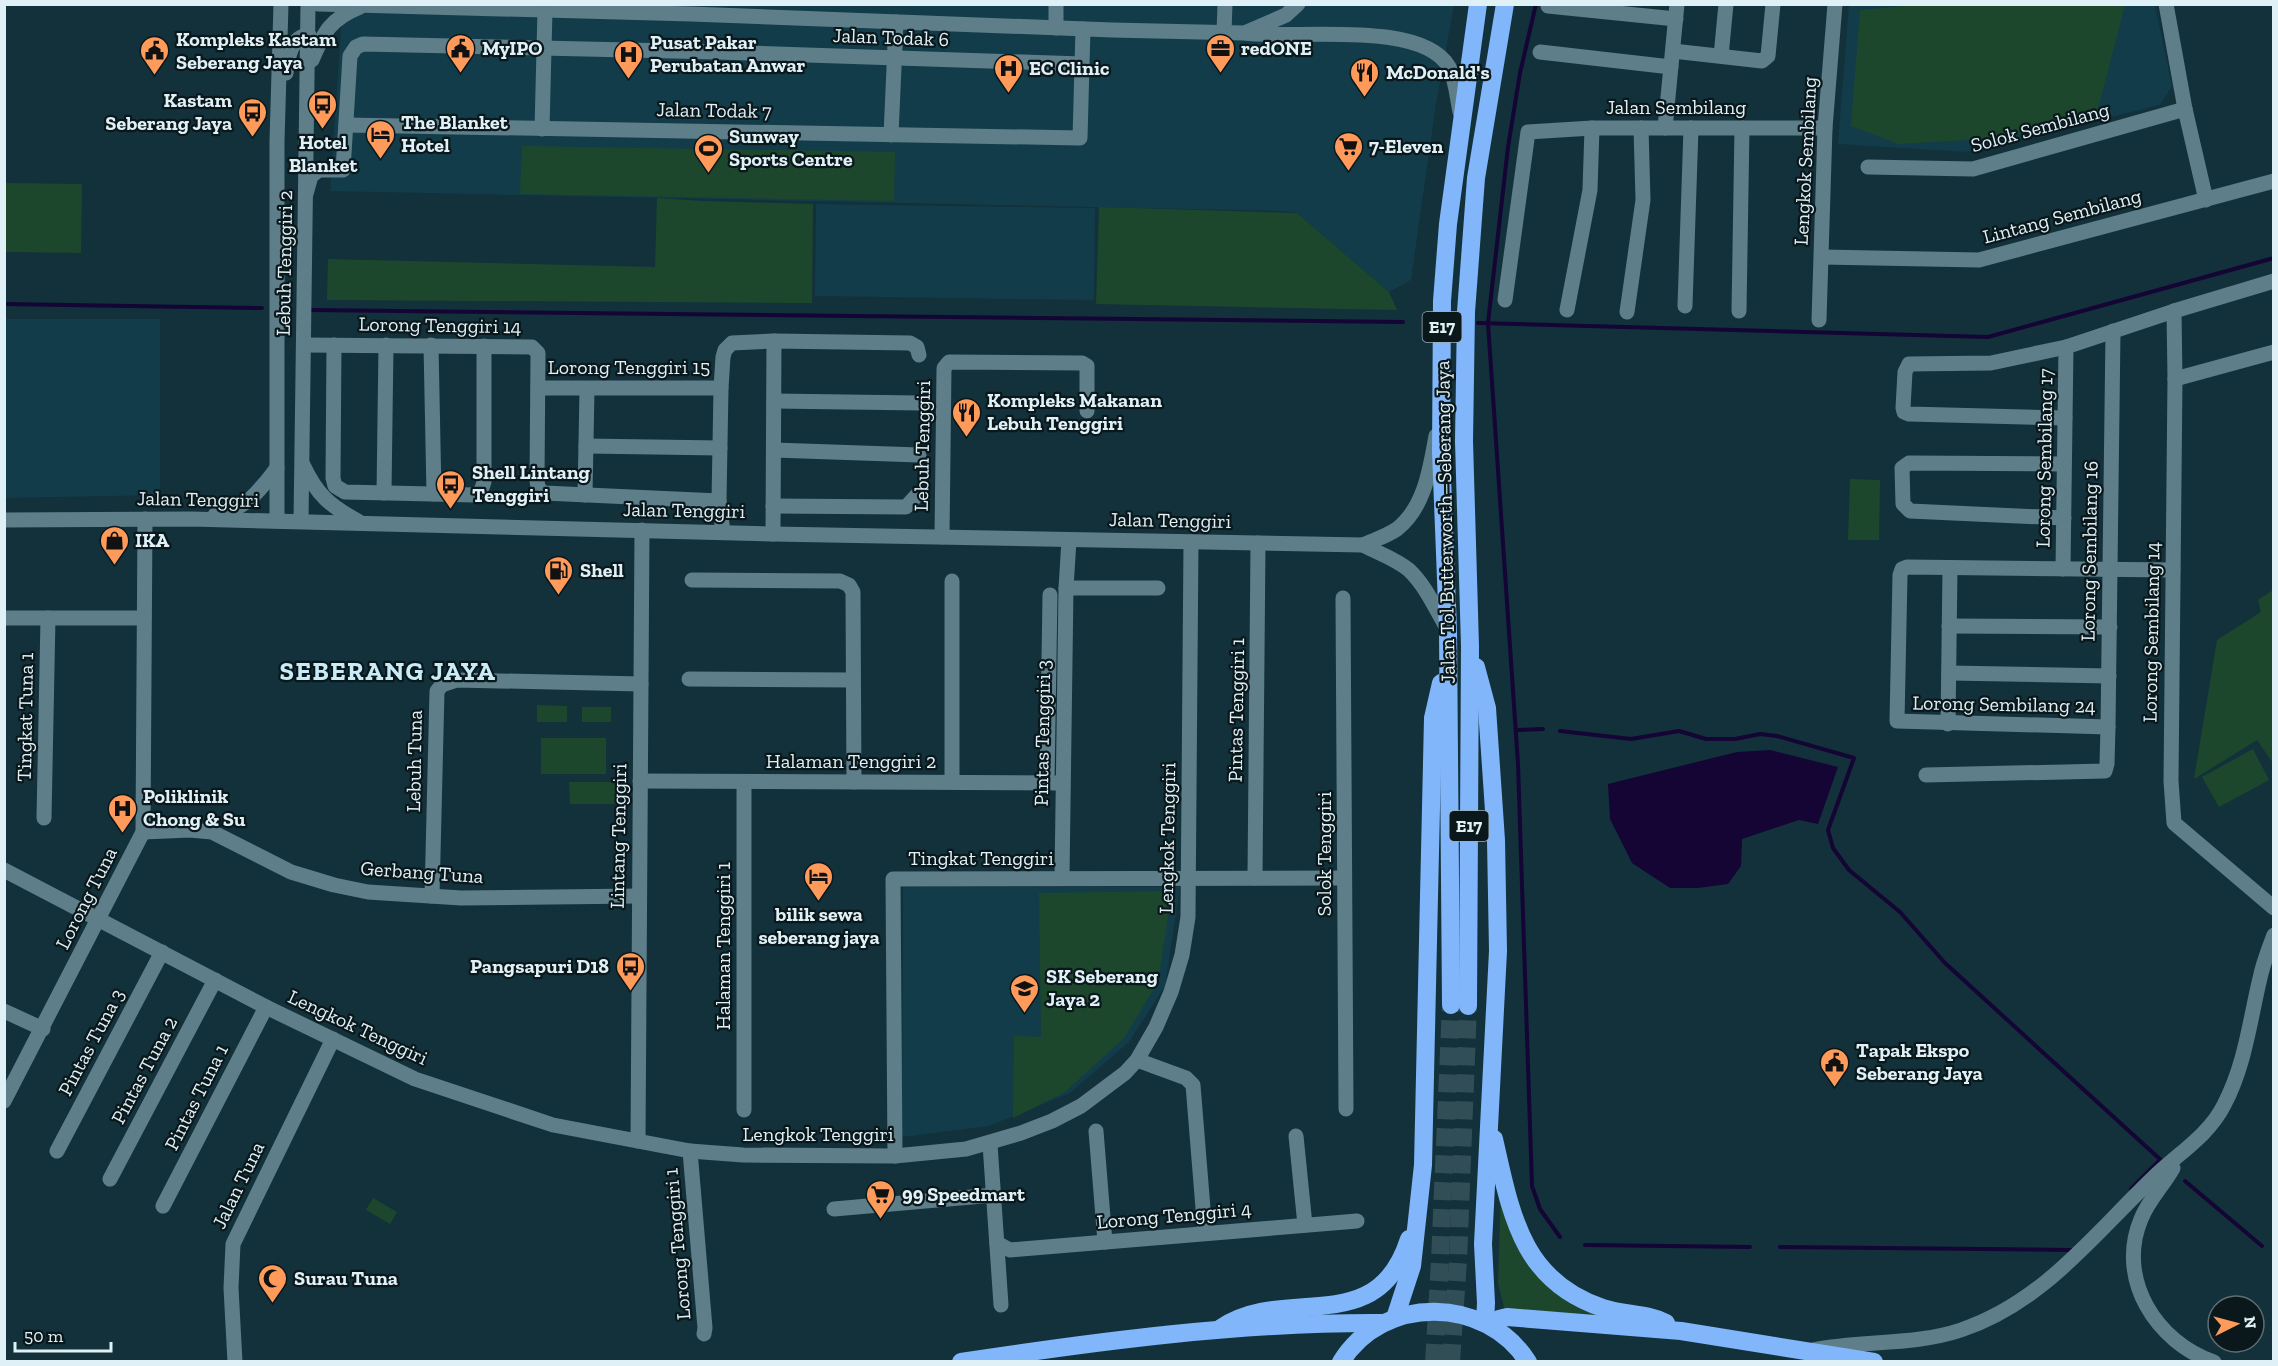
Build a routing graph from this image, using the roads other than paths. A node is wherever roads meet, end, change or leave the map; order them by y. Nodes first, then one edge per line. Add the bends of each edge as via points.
1 (281, 4) edge
2 (308, 4) edge
3 (318, 4) edge
4 (402, 4) edge
5 (859, 4) edge
6 (1056, 4) edge
7 (1225, 4) edge
8 (1298, 4) edge
9 (1478, 4) edge
10 (1505, 4) edge
11 (1725, 4) edge
12 (1773, 4) edge
13 (1835, 4) edge
14 (2166, 4) edge
15 (362, 6) junction
16 (419, 6) edge
17 (1548, 6) dead end
18 (692, 9) edge
19 (545, 10) junction
20 (1676, 12) edge
21 (858, 20) junction
22 (896, 22) junction
23 (1056, 28) junction
24 (1083, 29) junction
25 (1224, 33) junction
26 (1244, 33) junction
27 (309, 35) junction
28 (544, 48) junction
29 (1672, 51) junction
30 (1540, 52) dead end
31 (1721, 56) junction
32 (894, 58) junction
33 (1082, 64) junction
34 (308, 68) junction
35 (1671, 68) junction
36 (2185, 109) junction
37 (1461, 118) junction
38 (346, 125) junction
39 (1592, 128) junction
40 (1641, 128) junction
41 (1665, 128) junction
42 (1691, 128) junction
43 (1742, 128) junction
44 (1825, 128) junction
45 (542, 129) junction
46 (891, 135) junction
47 (277, 141) junction
48 (1868, 167) dead end
49 (2274, 181) edge
50 (306, 194) junction
51 (2206, 200) junction
52 (1822, 257) junction
53 (2274, 281) edge
54 (1505, 300) dead end
55 (1685, 306) dead end
56 (1567, 310) dead end
57 (1739, 311) dead end
58 (2174, 311) junction
59 (1627, 312) dead end
60 (1819, 320) dead end
61 (2113, 331) junction
62 (774, 340) junction
63 (304, 345) junction
64 (334, 345) junction
65 (386, 345) junction
66 (431, 345) junction
67 (484, 346) junction
68 (2066, 347) junction
69 (2274, 352) edge
70 (919, 354) dead end
71 (2175, 379) junction
72 (538, 388) junction
73 (721, 388) junction
74 (587, 389) junction
75 (774, 401) junction
76 (920, 403) dead end
77 (1441, 408) junction
78 (1087, 411) dead end
79 (2065, 418) junction
80 (586, 446) junction
81 (720, 448) junction
82 (774, 450) junction
83 (919, 455) dead end
84 (302, 463) junction
85 (2064, 464) junction
86 (277, 468) junction
87 (277, 485) junction
88 (384, 493) junction
89 (434, 494) junction
90 (585, 495) junction
91 (917, 495) dead end
92 (719, 501) junction
93 (773, 506) junction
94 (2064, 518) junction
95 (145, 519) junction
96 (191, 519) junction
97 (4, 520) edge
98 (277, 521) junction
99 (301, 521) junction
100 (362, 523) junction
101 (642, 530) junction
102 (723, 532) junction
103 (773, 534) junction
104 (942, 537) junction
105 (1069, 540) junction
106 (1191, 542) junction
107 (1258, 543) junction
108 (1363, 545) junction
109 (1950, 568) junction
110 (2063, 569) junction
111 (2110, 569) junction
112 (2173, 570) junction
113 (692, 580) dead end
114 (952, 581) dead end
115 (1066, 588) junction
116 (1158, 588) dead end
117 (1050, 595) dead end
118 (1343, 598) dead end
119 (4, 618) edge
120 (48, 618) junction
121 (144, 618) junction
122 (1949, 626) junction
123 (2110, 627) junction
124 (1448, 630) junction
125 (1470, 646) junction
126 (1448, 652) junction
127 (1948, 673) junction
128 (2109, 676) junction
129 (689, 679) dead end
130 (853, 680) junction
131 (641, 684) junction
132 (1948, 724) junction
133 (2108, 727) junction
134 (1926, 775) dead end
135 (640, 781) junction
136 (744, 782) junction
137 (854, 782) junction
138 (952, 782) junction
139 (1055, 783) junction
140 (44, 818) dead end
141 (143, 832) junction
142 (4, 870) edge
143 (1062, 878) junction
144 (1255, 878) junction
145 (1344, 878) junction
146 (1189, 879) junction
147 (432, 896) junction
148 (639, 896) junction
149 (2274, 908) edge
150 (98, 919) junction
151 (2274, 935) edge
152 (162, 952) junction
153 (215, 980) junction
154 (267, 1007) junction
155 (4, 1011) edge
156 (43, 1029) junction
157 (333, 1039) junction
158 (1137, 1060) junction
159 (4, 1101) edge
160 (1346, 1109) dead end
161 (744, 1110) dead end
162 (1489, 1115) junction
163 (1096, 1131) dead end
164 (1296, 1136) dead end
165 (638, 1142) junction
166 (990, 1144) junction
167 (57, 1151) dead end
168 (690, 1151) junction
169 (895, 1156) junction
170 (2178, 1157) junction
171 (110, 1179) dead end
172 (994, 1196) junction
173 (163, 1206) dead end
174 (834, 1209) dead end
175 (1417, 1213) junction
176 (1357, 1221) dead end
177 (1305, 1225) junction
178 (1205, 1233) junction
179 (1105, 1242) junction
180 (997, 1243) junction
181 (1001, 1305) dead end
182 (1389, 1321) junction
183 (1487, 1324) junction
184 (1216, 1331) junction
185 (1681, 1331) junction
186 (704, 1334) dead end
187 (1808, 1351) junction
188 (235, 1362) edge
189 (961, 1362) edge
190 (1341, 1362) edge
191 (1528, 1362) edge
192 (1874, 1362) edge
193 (2214, 1362) edge

1 - 47 street, Lebuh Tenggiri 2
2 - 27 street, Lebuh Tenggiri 2
3 - 15 street
4 - 16 street
5 - 21 street
6 - 23 street
7 - 25 street
8 - 26 street via 1273,22
9 - 37 highway, Jalan Tol Butterworth–Seberang Jaya / E17
10 - 125 highway, Jalan Tol Butterworth–Seberang Jaya / E17 via 1476,178 1466,312 1464,441
11 - 31 street
12 - 31 street via 1768,56 1762,61
13 - 44 street, Lengkok Sembilang
14 - 36 street
15 - 16 street
15 - 34 street via 325,31
16 - 19 street
17 - 20 street
18 - 19 street
18 - 21 street
19 - 28 street
20 - 29 street
21 - 22 street
22 - 23 street
22 - 32 street
23 - 24 street
24 - 25 street
24 - 33 street
25 - 26 street
26 - 37 street via 1412,41 1449,66
27 - 34 street, Lebuh Tenggiri 2
27 - 47 street via 296,40 287,61
28 - 32 street, Jalan Todak 6
28 - 38 street, Jalan Todak 6 via 363,44 350,56
28 - 45 street
29 - 31 street
29 - 35 street
30 - 35 street
32 - 33 street, Jalan Todak 6
32 - 46 street
33 - 46 street, Jalan Todak 7 via 1080,138
34 - 50 street, Lebuh Tenggiri 2
35 - 41 street
36 - 48 street, Solok Sembilang via 1973,169
36 - 51 street
37 - 77 highway, Jalan Tol Butterworth–Seberang Jaya / E17 via 1442,301
38 - 45 street, Jalan Todak 7
38 - 50 street, Jalan Todak 6 via 343,170 319,170 311,176
39 - 40 street, Jalan Sembilang
39 - 54 street, Jalan Sembilang via 1528,132
39 - 56 street via 1590,190
40 - 41 street, Jalan Sembilang
40 - 59 street via 1643,200
41 - 42 street, Jalan Sembilang
42 - 43 street, Jalan Sembilang
42 - 55 street
43 - 44 street, Jalan Sembilang
43 - 57 street
44 - 52 street, Lengkok Sembilang
45 - 46 street, Jalan Todak 7
47 - 86 street, Lebuh Tenggiri 2
49 - 51 street, Lintang Sembilang
50 - 63 street, Lebuh Tenggiri 2
51 - 52 street, Lintang Sembilang via 1979,260
52 - 60 street, Lengkok Sembilang
53 - 58 street
58 - 61 street
58 - 71 street, Lorong Sembilang 14
61 - 68 street
61 - 111 street, Lorong Sembilang 16
62 - 70 street via 910,343
62 - 73 street via 732,343 723,357
62 - 75 street
63 - 64 street, Lorong Tenggiri 14
63 - 84 street, Lebuh Tenggiri 2
64 - 65 street, Lorong Tenggiri 14
64 - 88 street via 335,486 345,492
65 - 66 street, Lorong Tenggiri 14
65 - 88 street
66 - 67 street, Lorong Tenggiri 14
66 - 89 street
67 - 72 street, Lorong Tenggiri 14 via 532,348 538,353
67 - 89 street via 481,491 474,495
68 - 79 street, Lorong Sembilang 17
68 - 79 street via 1991,363 1908,364 1904,412
69 - 71 street
71 - 112 street, Lorong Sembilang 14
72 - 74 street, Lorong Tenggiri 15
72 - 90 street, Lorong Tenggiri 14 via 538,488 543,493
73 - 74 street, Lorong Tenggiri 15
73 - 81 street
74 - 80 street
75 - 76 street
75 - 82 street
77 - 108 street via 1429,470 1416,507 1395,530
77 - 124 highway, Jalan Tol Butterworth–Seberang Jaya / E17
78 - 104 street, Lebuh Tenggiri via 1087,366 1082,363 948,362 944,368
79 - 85 street, Lorong Sembilang 17
80 - 81 street
80 - 90 street
81 - 92 street
82 - 83 street
82 - 93 street
84 - 87 street via 293,482
84 - 99 street, Lebuh Tenggiri 2
84 - 100 street via 322,497
85 - 94 street, Lorong Sembilang 17
85 - 94 street via 1909,463 1902,468 1903,504 1910,511
86 - 87 street, Lebuh Tenggiri 2
86 - 96 street via 255,496 241,506
87 - 98 street, Lebuh Tenggiri 2
88 - 89 street
90 - 92 street
91 - 93 street via 906,507
92 - 102 street
93 - 103 street
94 - 110 street, Lorong Sembilang 17
95 - 96 street, Jalan Tenggiri
95 - 97 street, Jalan Tenggiri
95 - 121 street, Lorong Tuna
96 - 98 street, Jalan Tenggiri
98 - 99 street, Jalan Tenggiri
99 - 100 street, Jalan Tenggiri
100 - 101 street, Jalan Tenggiri
101 - 102 street, Jalan Tenggiri
101 - 131 street, Lintang Tenggiri
102 - 103 street, Jalan Tenggiri
103 - 104 street, Jalan Tenggiri
104 - 105 street, Jalan Tenggiri
105 - 106 street, Jalan Tenggiri
105 - 115 street, Pintas Tenggiri 3
106 - 107 street, Jalan Tenggiri
106 - 146 street, Lengkok Tenggiri
107 - 108 street, Jalan Tenggiri
107 - 144 street, Pintas Tenggiri 1
108 - 124 street via 1409,571 1423,586
109 - 110 street
109 - 122 street
109 - 132 street, Lorong Sembilang 24 via 1902,569 1896,718 1900,723
110 - 111 street
111 - 112 street
111 - 123 street, Lorong Sembilang 16
112 - 149 street, Lorong Sembilang 14 via 2174,823
113 - 130 street via 840,581 849,585 853,592
114 - 138 street
115 - 116 street
115 - 139 street, Pintas Tenggiri 3
117 - 139 street, Pintas Tenggiri 3
118 - 145 street, Solok Tenggiri
119 - 120 street
120 - 121 street
120 - 140 street, Tingkat Tuna 1
121 - 141 street, Lorong Tuna
122 - 123 street
122 - 127 street
123 - 128 street, Lorong Sembilang 16
124 - 126 highway, Jalan Tol Butterworth–Seberang Jaya / E17
125 - 126 highway, Jalan Tol Butterworth–Seberang Jaya / E17 via 1460,1006
125 - 162 highway via 1487,708 1496,840 1498,951
126 - 175 highway via 1433,718 1423,1165
127 - 128 street
127 - 132 street
128 - 133 street, Lorong Sembilang 16
129 - 130 street
130 - 137 street
131 - 135 street, Lintang Tenggiri
131 - 147 street, Lebuh Tuna via 457,680 437,690
132 - 133 street, Lorong Sembilang 24
133 - 134 street, Lorong Sembilang 16 via 2105,771
135 - 136 street, Halaman Tenggiri 2
135 - 148 street, Lintang Tenggiri
136 - 137 street, Halaman Tenggiri 2
136 - 161 street, Halaman Tenggiri 1
137 - 138 street, Halaman Tenggiri 2
138 - 139 street, Halaman Tenggiri 2
139 - 143 street, Pintas Tenggiri 3
141 - 147 street, Gerbang Tuna via 212,832 291,872 334,885 368,892
141 - 150 street, Lorong Tuna
142 - 150 street, Lengkok Tenggiri
143 - 146 street, Tingkat Tenggiri
143 - 169 street, Tingkat Tenggiri via 893,879
144 - 145 street, Tingkat Tenggiri
144 - 146 street, Tingkat Tenggiri
145 - 160 street, Solok Tenggiri
146 - 158 street, Lengkok Tenggiri via 1188,917 1171,992
147 - 148 street, Gerbang Tuna
148 - 165 street, Lintang Tenggiri
150 - 152 street, Lengkok Tenggiri
150 - 156 street, Lorong Tuna
151 - 170 street via 2261,973 2246,1049 2225,1103 2217,1118
152 - 153 street, Lengkok Tenggiri
152 - 167 street, Pintas Tuna 3
153 - 154 street, Lengkok Tenggiri
153 - 171 street, Pintas Tuna 2
154 - 157 street, Lengkok Tenggiri
154 - 173 street, Pintas Tuna 1
155 - 156 street
156 - 159 street, Lorong Tuna
157 - 165 street, Lengkok Tenggiri via 416,1079 553,1125
157 - 188 street, Jalan Tuna via 233,1244
158 - 166 street, Lengkok Tenggiri via 1081,1106
158 - 178 street via 1186,1078 1193,1085
162 - 183 highway via 1483,1244
162 - 185 highway via 1515,1223 1539,1265 1562,1287 1590,1303 1661,1320
163 - 179 street
164 - 177 street
165 - 168 street, Lengkok Tenggiri
166 - 169 street, Lengkok Tenggiri
166 - 172 street
168 - 169 street, Lengkok Tenggiri
168 - 186 street, Lorong Tenggiri 1
170 - 187 street via 2062,1269 1999,1314 1930,1338
170 - 193 street via 2140,1220 2134,1248 2137,1284 2147,1307 2170,1337
172 - 174 street
172 - 180 street
175 - 182 highway via 1412,1266
175 - 184 highway via 1400,1261 1390,1277 1372,1293 1351,1302 1247,1314
176 - 177 street, Lorong Tenggiri 4
177 - 178 street, Lorong Tenggiri 4
178 - 179 street, Lorong Tenggiri 4
179 - 180 street, Lorong Tenggiri 4 via 1010,1250
180 - 181 street
182 - 183 highway via 1420,1312 1447,1311
182 - 184 highway
182 - 190 highway via 1361,1338
183 - 185 highway via 1507,1317
183 - 191 highway via 1515,1344
184 - 189 highway via 1166,1334
185 - 187 highway
187 - 192 highway

